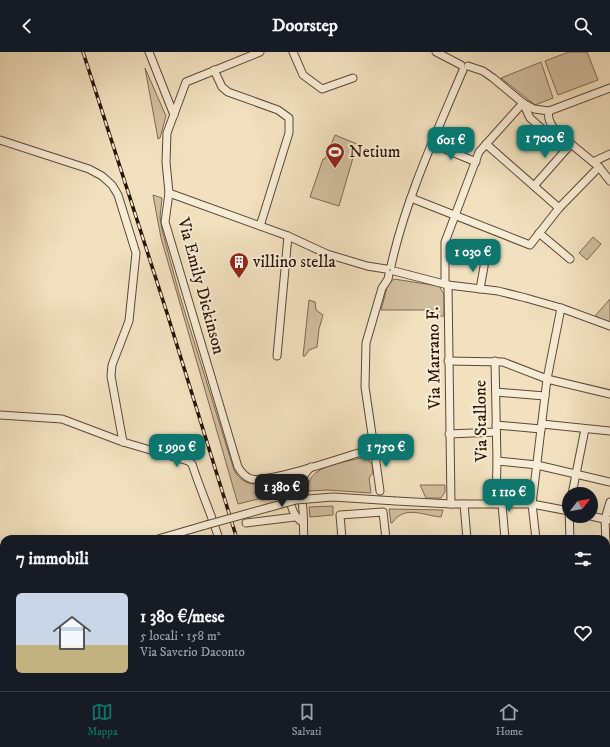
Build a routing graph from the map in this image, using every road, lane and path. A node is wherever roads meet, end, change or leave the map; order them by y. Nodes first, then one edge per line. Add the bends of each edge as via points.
1 (149, 52) edge
2 (260, 52) edge
3 (293, 52) edge
4 (436, 52) edge
5 (464, 67) junction
6 (214, 70) junction
7 (353, 78) dead end
8 (610, 88) edge
9 (523, 103) junction
10 (549, 111) junction
11 (174, 115) junction
12 (0, 140) edge
13 (569, 142) junction
14 (433, 144) junction
15 (486, 144) junction
16 (610, 154) edge
17 (476, 162) junction
18 (596, 164) junction
19 (610, 181) edge
20 (534, 186) junction
21 (168, 193) junction
22 (411, 198) junction
23 (559, 208) junction
24 (455, 215) junction
25 (260, 226) junction
26 (539, 232) junction
27 (288, 236) junction
28 (570, 259) dead end
29 (485, 261) dead end
30 (390, 270) junction
31 (447, 284) junction
32 (480, 289) junction
33 (562, 308) junction
34 (610, 326) edge
35 (277, 356) dead end
36 (448, 361) junction
37 (495, 361) junction
38 (547, 379) junction
39 (496, 392) junction
40 (610, 394) edge
41 (545, 396) junction
42 (0, 415) edge
43 (541, 426) junction
44 (496, 429) junction
45 (585, 429) junction
46 (610, 431) edge
47 (449, 434) junction
48 (123, 442) junction
49 (374, 448) junction
50 (497, 461) junction
51 (537, 465) junction
52 (313, 466) junction
53 (576, 474) junction
54 (277, 477) junction
55 (610, 482) edge
56 (573, 487) edge
57 (380, 490) dead end
58 (610, 502) edge
59 (450, 504) junction
60 (464, 504) junction
61 (499, 504) junction
62 (532, 504) junction
63 (562, 509) edge
64 (295, 517) junction
65 (598, 518) edge
66 (608, 520) edge
67 (302, 522) junction
68 (246, 523) dead end
69 (569, 523) edge
70 (171, 535) edge
71 (218, 535) edge
72 (304, 535) edge
73 (342, 535) edge
74 (386, 535) edge
75 (467, 535) edge
76 (505, 535) edge
77 (536, 535) edge
78 (570, 535) edge
79 (608, 535) edge

1 - 11 street
2 - 6 street
3 - 7 street via 303,75 322,89
4 - 5 street
5 - 9 street via 483,71
5 - 14 street
6 - 11 street via 186,82
6 - 25 street via 222,87 228,92 278,110 290,118 289,133
8 - 10 street
9 - 10 street via 534,109
9 - 13 street via 530,118 546,133
9 - 15 street, Via Marrano F.
10 - 13 street via 552,126
11 - 21 street via 167,133
12 - 48 street via 89,169 102,176 118,195 136,253 129,321 112,365 111,376
13 - 18 street
13 - 20 street
14 - 17 street
14 - 22 street
15 - 17 street, Via Marrano F. via 479,152
15 - 20 street
16 - 18 street
17 - 24 street, Via Marrano F.
18 - 19 street
18 - 23 street
20 - 23 street
21 - 25 street, Via Emily Dickinson
21 - 54 street, Via Emily Dickinson via 165,222 238,467 251,479
22 - 24 street
22 - 30 street
23 - 26 street
24 - 26 street via 530,245
24 - 31 street, Via Marrano F. via 445,242
25 - 27 street, Via Emily Dickinson
26 - 28 street
27 - 30 street, Via Emily Dickinson via 327,254
27 - 35 street
29 - 32 street
30 - 31 street, Via Emily Dickinson
30 - 49 street via 366,343 366,387
31 - 32 street, Via Emily Dickinson
31 - 36 street, Via Marrano F.
32 - 33 street, Via Emily Dickinson via 498,291
33 - 34 street, Via Emily Dickinson
33 - 38 street
36 - 37 street
36 - 47 street, Via Marrano F.
37 - 38 street
37 - 39 street, Via Stallone
38 - 40 street
38 - 41 street
39 - 41 street
39 - 44 street, Via Stallone
41 - 43 street
42 - 48 street via 62,419
43 - 44 street
43 - 45 street
43 - 51 street
44 - 47 street
44 - 50 street, Via Stallone
45 - 46 street
45 - 53 street
47 - 59 street, Via Marrano F.
48 - 71 street via 192,464
49 - 52 street, Via Emily Dickinson
49 - 57 street
50 - 51 street
50 - 61 street, Via Stallone
51 - 53 street
51 - 62 street
52 - 54 street, Via Emily Dickinson
52 - 67 street via 305,473 300,486
53 - 55 street
53 - 56 street
54 - 64 street via 288,489
58 - 66 street
59 - 60 street
59 - 70 street, bridge via 333,497 296,500
60 - 61 street
60 - 75 street
61 - 62 street
61 - 76 street, Via Stallone
62 - 63 street
62 - 77 street
64 - 67 street
64 - 68 street
65 - 66 street
66 - 79 street
67 - 72 street
69 - 78 street
73 - 74 street via 340,516 383,512

